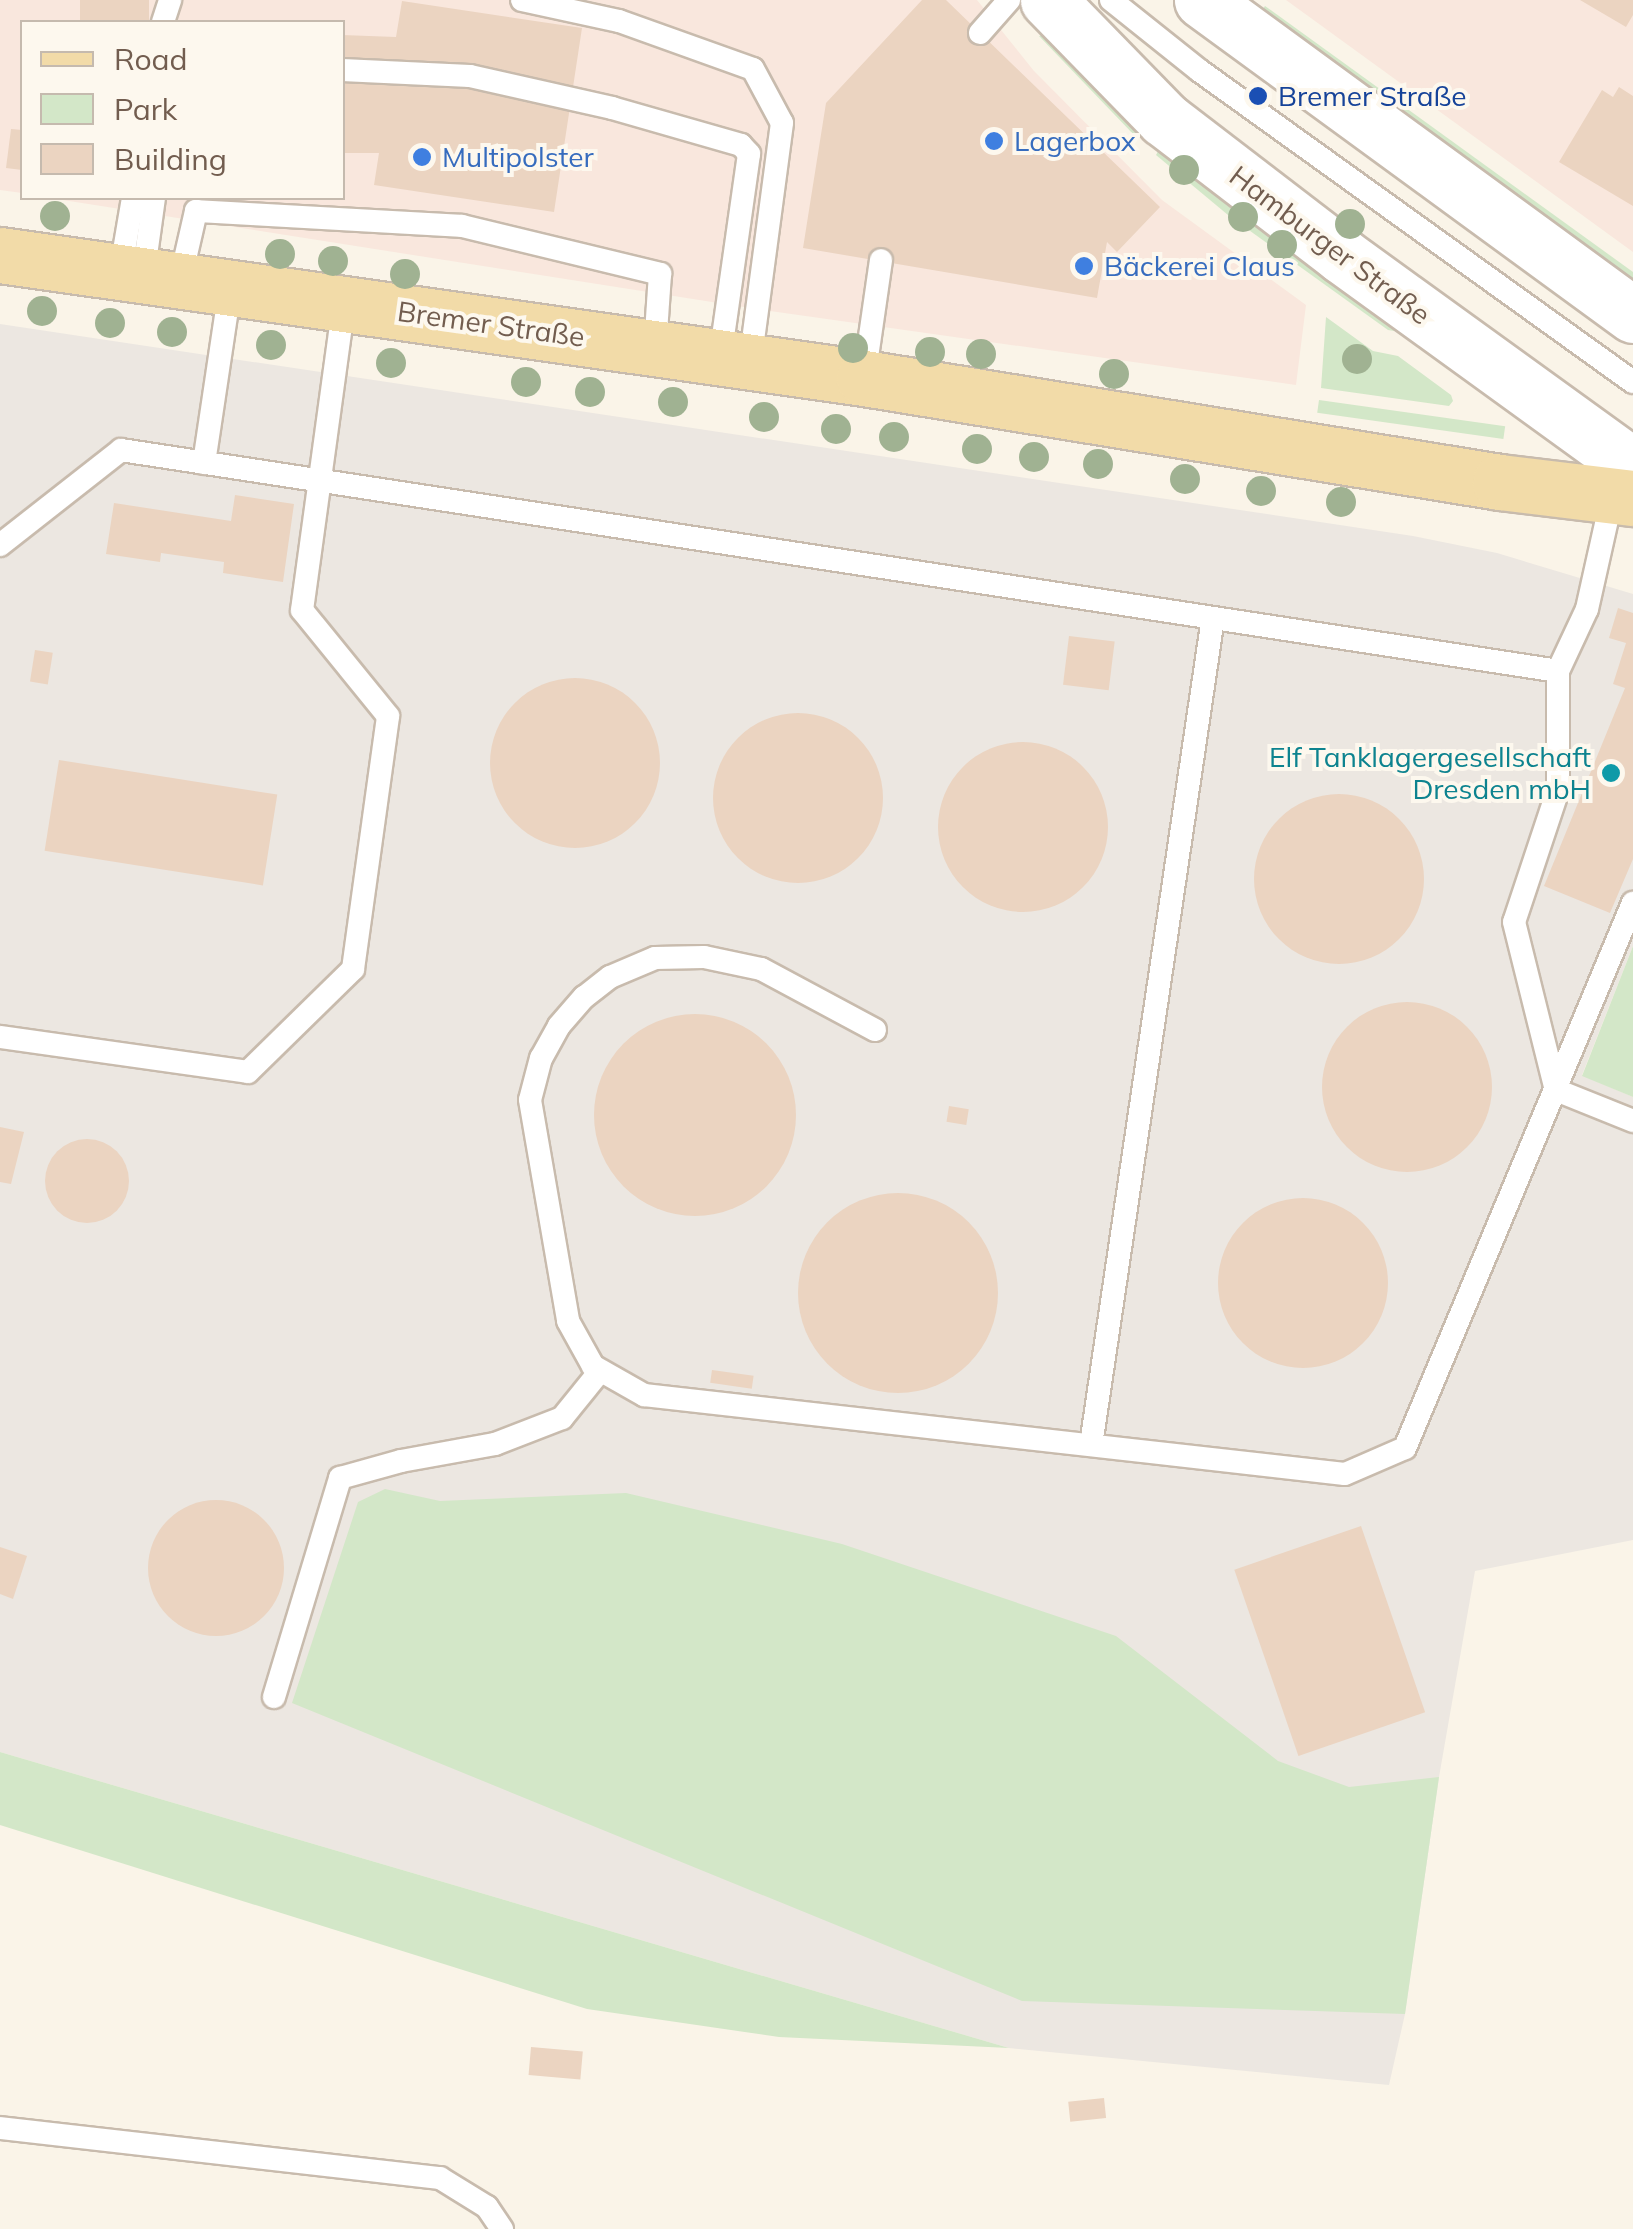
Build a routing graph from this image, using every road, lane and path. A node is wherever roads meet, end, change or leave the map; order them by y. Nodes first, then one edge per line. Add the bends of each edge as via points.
1 (522, 0) edge
2 (1009, 0) edge
3 (1048, 0) edge
4 (1111, 0) edge
5 (1202, 0) edge
6 (980, 33) dead end
7 (345, 70) edge
8 (134, 200) edge
9 (154, 200) edge
10 (0, 256) edge
11 (881, 260) dead end
12 (168, 280) junction
13 (344, 303) junction
14 (1633, 315) edge
15 (655, 348) junction
16 (734, 359) junction
17 (864, 378) junction
18 (1633, 382) edge
19 (204, 463) junction
20 (1622, 469) edge
21 (320, 481) junction
22 (0, 545) edge
23 (1213, 618) junction
24 (1558, 671) junction
25 (1633, 903) edge
26 (875, 1030) dead end
27 (0, 1037) edge
28 (1556, 1090) junction
29 (1633, 1121) edge
30 (600, 1371) junction
31 (1091, 1445) junction
32 (274, 1697) dead end
33 (0, 2128) edge
34 (502, 2229) edge

1 - 16 lane via 619,21 753,69 782,123
2 - 6 lane
3 - 20 main road, Hamburger Straße via 1164,120
4 - 18 lane
5 - 14 main road
7 - 16 lane via 470,76 741,145 748,154
8 - 12 lane
9 - 12 lane
10 - 12 main road, Bremer Straße
11 - 17 lane
12 - 13 main road, Bremer Straße
12 - 15 lane via 196,211 462,226 660,274
12 - 19 lane
13 - 15 main road, Bremer Straße
13 - 21 lane
15 - 16 main road, Bremer Straße
16 - 17 main road, Bremer Straße
17 - 20 main road, Bremer Straße
19 - 21 lane
19 - 22 lane via 121,450
20 - 24 lane via 1587,608
21 - 23 lane
21 - 27 lane via 302,610 388,716 352,969 248,1072
23 - 24 lane
23 - 31 lane
24 - 28 lane via 1558,790 1514,922
25 - 28 lane
26 - 30 lane via 762,969 704,957 655,958 610,977 558,1026 540,1058 530,1100 568,1321
28 - 29 lane
28 - 31 lane via 1405,1448 1345,1474
30 - 31 lane via 644,1395
30 - 32 lane via 562,1418 495,1444 340,1478
33 - 34 lane via 440,2178 487,2207

